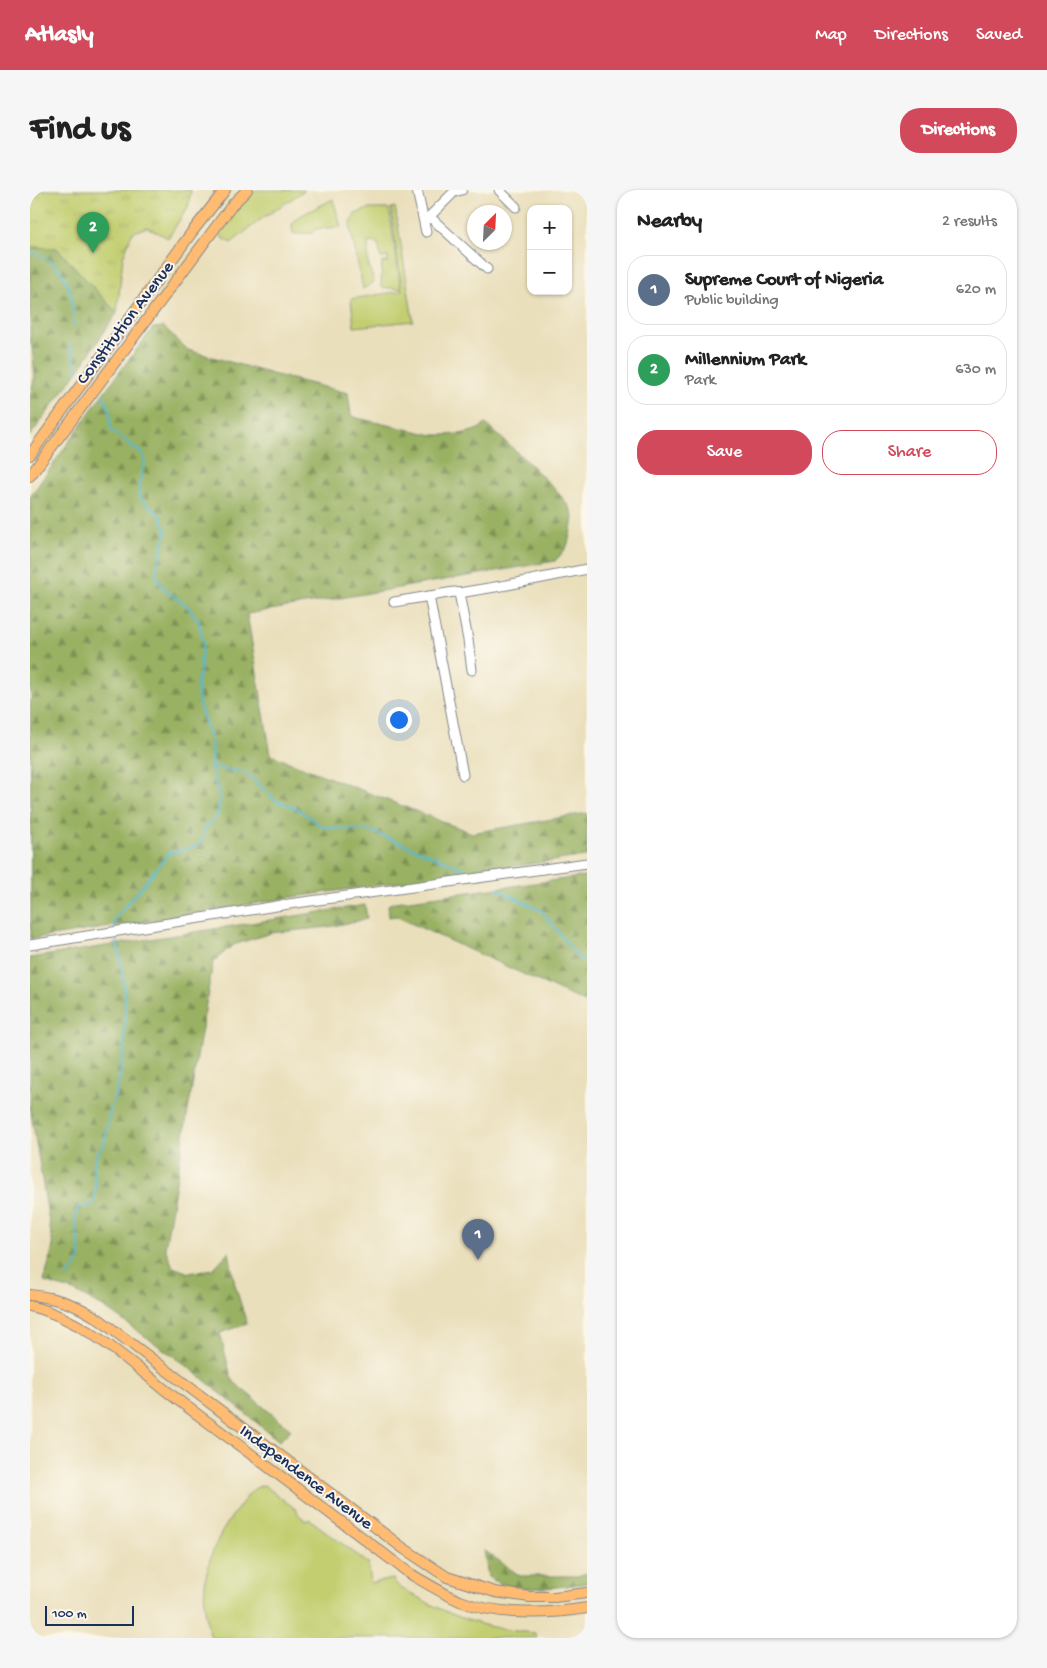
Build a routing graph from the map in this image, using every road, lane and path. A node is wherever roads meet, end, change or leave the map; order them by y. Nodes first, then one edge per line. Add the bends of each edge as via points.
1 (225, 190) edge
2 (247, 190) edge
3 (417, 190) edge
4 (462, 190) edge
5 (499, 190) edge
6 (516, 207) dead end
7 (427, 220) junction
8 (426, 232) dead end
9 (487, 270) dead end
10 (30, 455) edge
11 (30, 476) edge
12 (587, 569) edge
13 (459, 593) junction
14 (429, 596) junction
15 (394, 602) dead end
16 (472, 670) dead end
17 (463, 775) dead end
18 (587, 863) edge
19 (30, 945) edge
20 (30, 1289) edge
21 (30, 1295) edge
22 (54, 1298) junction
23 (30, 1306) edge
24 (30, 1311) edge
25 (56, 1314) junction
26 (587, 1593) edge
27 (587, 1608) edge

1 - 10 main road, Constitution Avenue
2 - 11 main road, Constitution Avenue via 233,204
3 - 7 street
4 - 7 street via 454,192
5 - 6 street
7 - 8 street
7 - 9 street
12 - 13 street
13 - 14 street
13 - 16 street
14 - 15 street
14 - 17 street
18 - 19 street
20 - 22 main road
21 - 22 main road, Independence Avenue
22 - 26 main road, Independence Avenue via 76,1306 114,1330 403,1548 447,1577 511,1596 555,1597
23 - 25 main road, Independence Avenue
24 - 25 main road
25 - 27 main road, Independence Avenue via 103,1342 436,1590 466,1603 521,1612

